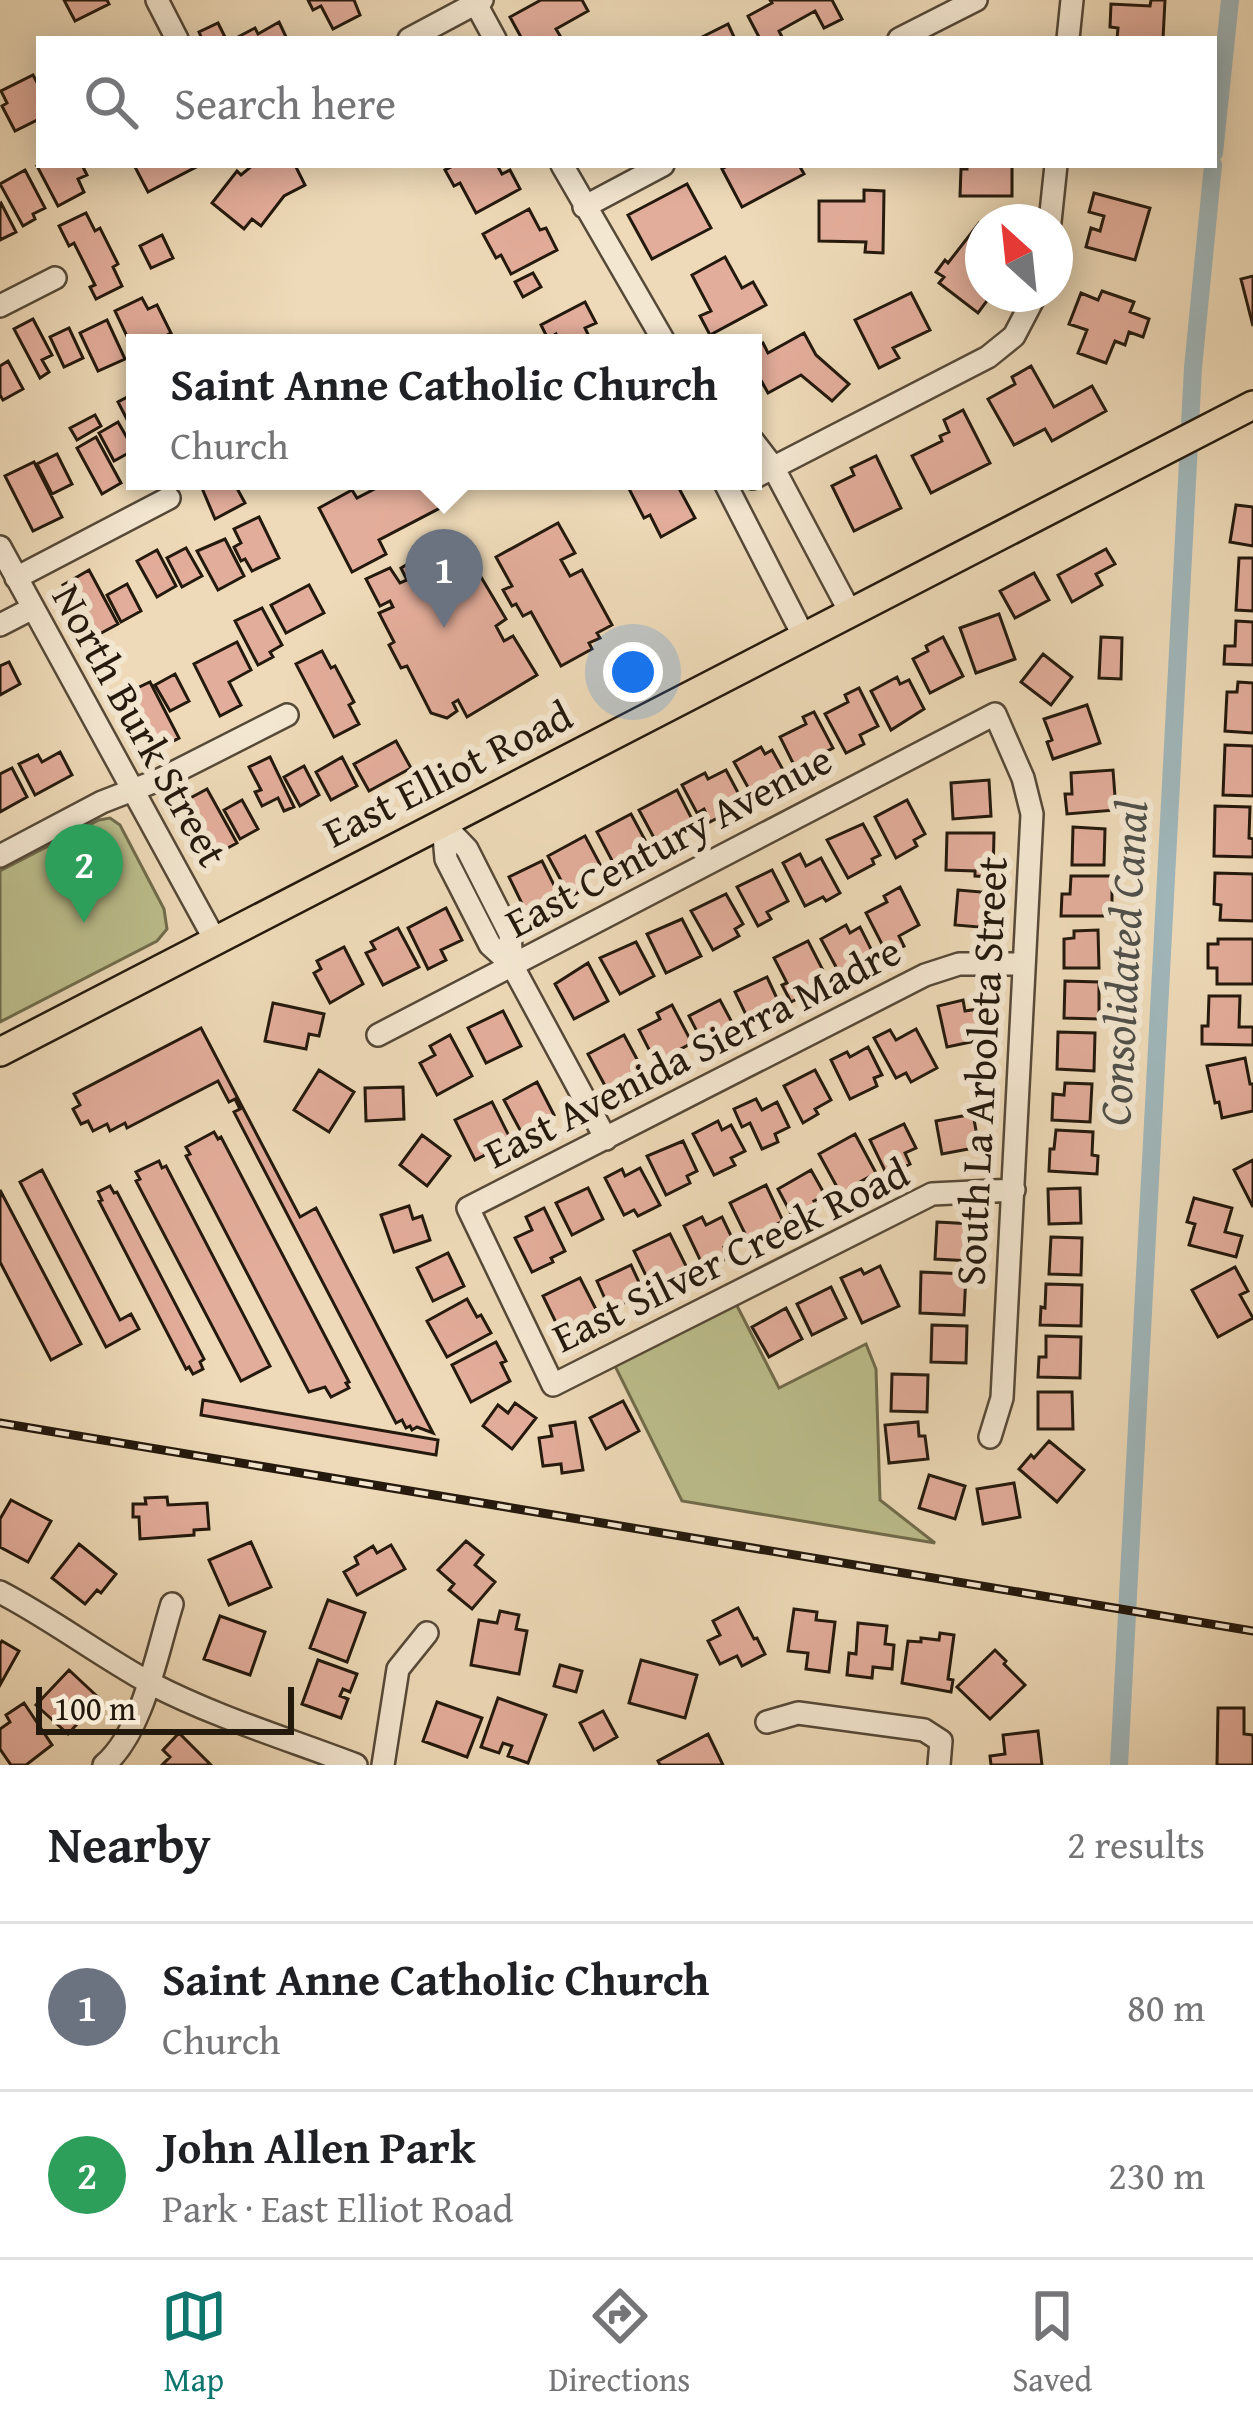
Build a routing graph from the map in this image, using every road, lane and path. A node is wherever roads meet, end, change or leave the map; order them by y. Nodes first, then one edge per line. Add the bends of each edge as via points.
1 (157, 0) edge
2 (976, 0) edge
3 (1072, 0) edge
4 (479, 2) edge
5 (175, 36) edge
6 (416, 36) edge
7 (494, 36) edge
8 (904, 36) edge
9 (1068, 36) edge
10 (564, 168) edge
11 (657, 168) edge
12 (1055, 168) edge
13 (1052, 204) edge
14 (584, 207) junction
15 (55, 278) dead end
16 (0, 306) edge
17 (1027, 312) edge
18 (660, 334) edge
19 (1253, 405) edge
20 (762, 470) edge
21 (749, 490) edge
22 (754, 490) edge
23 (170, 498) dead end
24 (0, 547) edge
25 (16, 578) junction
26 (33, 608) junction
27 (850, 612) junction
28 (0, 625) edge
29 (803, 635) junction
30 (994, 714) joint
31 (287, 716) dead end
32 (133, 790) junction
33 (443, 824) junction
34 (0, 856) edge
35 (215, 940) junction
36 (1024, 964) junction
37 (512, 965) junction
38 (378, 1034) dead end
39 (0, 1052) edge
40 (606, 1138) junction
41 (1014, 1190) junction
42 (553, 1385) joint
43 (990, 1437) dead end
44 (0, 1592) edge
45 (172, 1604) dead end
46 (427, 1633) dead end
47 (148, 1682) junction
48 (766, 1722) dead end
49 (104, 1765) edge
50 (356, 1765) edge
51 (383, 1765) edge
52 (939, 1765) edge

1 - 5 street
2 - 8 street
3 - 9 street
4 - 6 street
4 - 7 street
10 - 14 street
11 - 14 street
12 - 13 street
14 - 18 street
15 - 16 street
17 - 20 street via 1014,336 988,357
19 - 27 main road, East Elliot Road
21 - 29 street
22 - 27 street
23 - 25 street
24 - 25 street, North Burk Street
25 - 26 street, North Burk Street
26 - 28 street
26 - 32 street, North Burk Street
27 - 29 main road, East Elliot Road
29 - 33 main road, East Elliot Road
30 - 36 street, South La Arboleta Street via 1032,814
30 - 37 street, East Century Avenue
31 - 32 street
32 - 34 street
32 - 35 street, North Burk Street
33 - 35 main road, East Elliot Road
33 - 37 street via 467,849 510,934
35 - 39 main road, East Elliot Road
36 - 40 street, East Avenida Sierra Madre via 959,964 925,975
36 - 41 street, South La Arboleta Street
37 - 38 street, East Century Avenue
37 - 40 street
40 - 42 street, East Avenida Sierra Madre via 468,1208
41 - 42 street, East Silver Creek Road via 932,1194
41 - 43 street, South La Arboleta Street via 1002,1398
44 - 47 street
45 - 47 street
46 - 51 street via 398,1669
47 - 49 street via 135,1720
47 - 50 street
48 - 52 street via 799,1713 924,1730 941,1741

